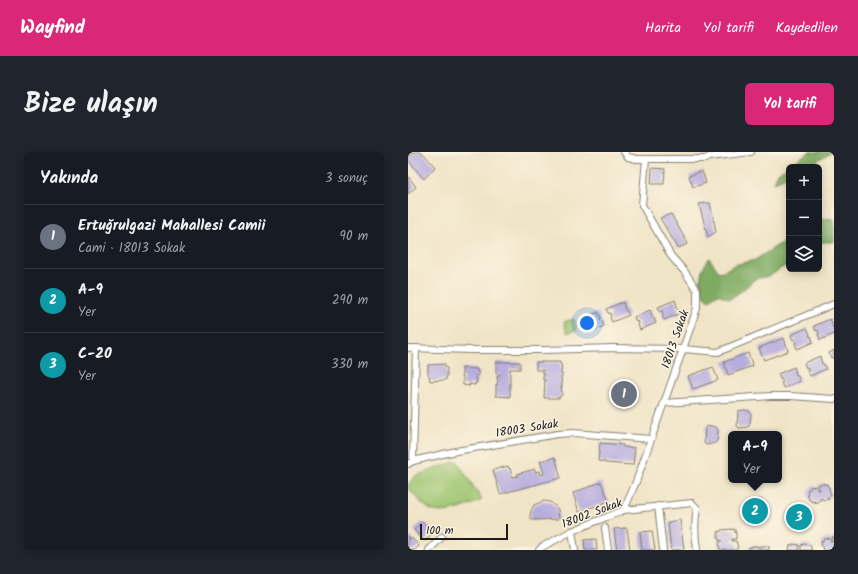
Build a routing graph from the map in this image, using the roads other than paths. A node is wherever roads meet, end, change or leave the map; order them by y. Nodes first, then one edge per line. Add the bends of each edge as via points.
1 (624, 152) edge
2 (751, 152) edge
3 (709, 155) edge
4 (646, 160) junction
5 (834, 304) edge
6 (408, 348) edge
7 (416, 348) junction
8 (683, 349) junction
9 (834, 399) edge
10 (664, 404) junction
11 (651, 439) junction
12 (410, 463) edge
13 (658, 506) junction
14 (624, 510) junction
15 (605, 528) dead end
16 (572, 531) junction
17 (442, 537) dead end
18 (541, 549) edge
19 (429, 550) edge
20 (575, 550) edge
21 (608, 550) edge
22 (663, 550) edge
23 (697, 550) edge

1 - 4 street via 628,157
2 - 3 street
3 - 4 street via 705,159
4 - 8 street, 18013 Sokak via 642,205 671,256 697,290 697,308
5 - 8 street via 718,352
6 - 7 street
7 - 8 street
7 - 12 street
8 - 10 street, 18013 Sokak
9 - 10 street via 771,396
10 - 11 street, 18013 Sokak
11 - 12 street, 18003 Sokak via 558,434 456,451
11 - 14 street, 18013 Sokak
13 - 14 street, 18002 Sokak
13 - 22 street
13 - 23 street, 18002 Sokak via 692,503 697,508
14 - 16 street, 18002 Sokak
15 - 21 street
16 - 18 street, 18002 Sokak
16 - 20 street
17 - 19 street

